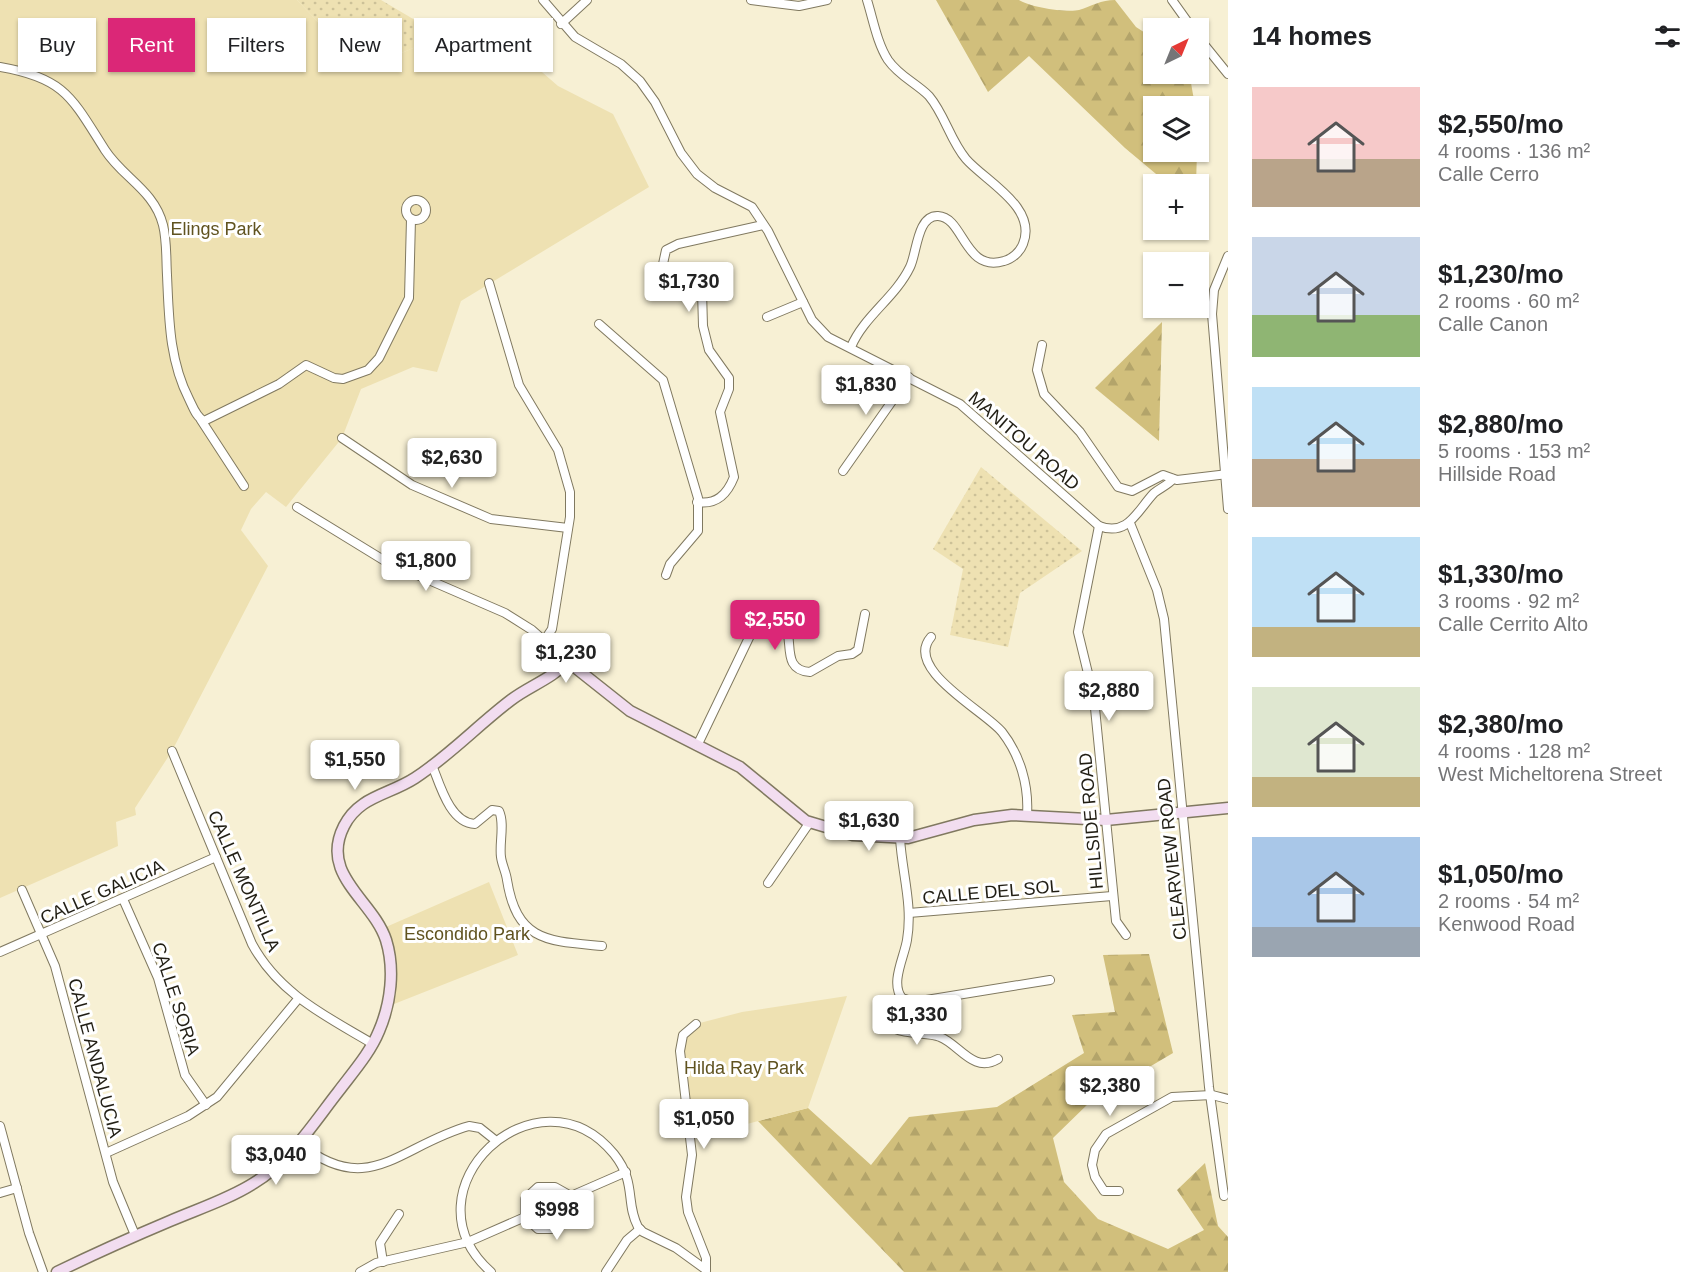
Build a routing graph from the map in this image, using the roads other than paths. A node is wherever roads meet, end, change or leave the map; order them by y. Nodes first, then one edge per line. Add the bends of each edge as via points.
1 (543, 0) edge
2 (587, 0) edge
3 (751, 0) edge
4 (826, 0) edge
5 (867, 0) edge
6 (1172, 0) edge
7 (1185, 18) edge
8 (561, 24) junction
9 (1209, 51) edge
10 (0, 67) edge
11 (1228, 74) edge
12 (411, 219) dead end
13 (763, 225) junction
14 (1228, 256) edge
15 (489, 283) dead end
16 (803, 302) junction
17 (767, 318) dead end
18 (599, 324) dead end
19 (1042, 345) dead end
20 (851, 347) junction
21 (909, 376) junction
22 (201, 420) junction
23 (342, 438) dead end
24 (843, 471) dead end
25 (1227, 474) edge
26 (1173, 479) junction
27 (244, 486) dead end
28 (697, 502) junction
29 (297, 507) dead end
30 (1228, 509) edge
31 (1130, 523) junction
32 (1099, 526) junction
33 (568, 528) junction
34 (666, 575) dead end
35 (865, 614) dead end
36 (931, 637) dead end
37 (544, 641) junction
38 (566, 663) junction
39 (697, 746) junction
40 (172, 751) dead end
41 (432, 765) junction
42 (1228, 808) edge
43 (1183, 813) junction
44 (1027, 814) junction
45 (1106, 820) junction
46 (810, 822) junction
47 (900, 838) junction
48 (216, 857) junction
49 (768, 883) dead end
50 (22, 890) dead end
51 (1112, 896) junction
52 (123, 898) junction
53 (909, 914) junction
54 (1126, 934) dead end
55 (42, 935) junction
56 (602, 946) dead end
57 (0, 952) edge
58 (1050, 980) dead end
59 (900, 996) junction
60 (298, 999) junction
61 (696, 1024) dead end
62 (373, 1044) junction
63 (998, 1059) dead end
64 (1212, 1095) junction
65 (1228, 1099) edge
66 (206, 1105) junction
67 (0, 1126) edge
68 (495, 1140) junction
69 (299, 1143) junction
70 (106, 1153) junction
71 (626, 1172) junction
72 (17, 1188) junction
73 (1119, 1191) dead end
74 (0, 1192) edge
75 (571, 1196) junction
76 (1224, 1196) dead end
77 (399, 1214) dead end
78 (525, 1217) junction
79 (640, 1229) junction
80 (135, 1235) junction
81 (468, 1242) junction
82 (383, 1262) junction
83 (706, 1270) edge
84 (43, 1272) edge
85 (57, 1272) edge
86 (360, 1272) edge
87 (491, 1272) edge
88 (606, 1272) edge

1 - 8 street, MANITOU ROAD
2 - 8 street
3 - 4 street via 799,6
5 - 20 street via 887,59 928,96 969,162 1010,198 1022,216 1026,235 1022,248 1013,257 988,262 971,252 947,219 935,215 927,218 900,284 861,328
6 - 7 street
8 - 13 street, MANITOU ROAD via 631,72 655,102 688,164 715,188 746,202
9 - 11 street
10 - 22 street via 35,74 65,93 78,106 115,163 154,204 165,239 174,359
12 - 22 street via 409,298 379,358 368,370 339,379 306,365 208,422
13 - 16 street, MANITOU ROAD
13 - 28 street via 678,244 669,248 664,257 668,273 702,291 709,350 730,382 720,412 734,477 716,501
14 - 25 street via 1214,290 1212,314
15 - 33 street via 519,385 563,462 571,504
16 - 17 street
16 - 20 street, MANITOU ROAD via 819,329
18 - 28 street via 663,380
19 - 26 street via 1037,370 1040,387 1080,432 1118,487 1132,491 1159,475
20 - 21 street, MANITOU ROAD
21 - 24 street
21 - 32 street, MANITOU ROAD via 960,404
22 - 27 street
23 - 33 street via 412,485 491,519
25 - 26 street
25 - 30 street
26 - 31 street via 1155,492
28 - 34 street via 698,531 670,564
29 - 37 street via 385,561 505,613
31 - 32 street via 1115,529
31 - 43 street, CLEARVIEW ROAD via 1157,590 1164,619
32 - 45 street, HILLSIDE ROAD via 1078,632 1094,698
33 - 37 street via 552,628
35 - 39 street via 858,650 810,672 800,670 792,661 783,622 768,616 757,621
36 - 44 street via 925,652 930,668 995,724 1010,744 1024,780
37 - 38 street
38 - 39 street via 630,711
38 - 41 street via 555,674 512,699
39 - 46 street via 740,767
40 - 48 street, CALLE MONTILLA
41 - 56 street via 450,806 465,822 478,822 492,810 501,814 501,859 508,896 524,922 549,939
41 - 62 street via 410,781 362,803 349,817 340,836 338,854 344,879 374,917 385,939 390,963 390,991
42 - 43 street
43 - 45 street
43 - 64 street, CLEARVIEW ROAD
44 - 45 street
44 - 47 street via 993,816
45 - 51 street, HILLSIDE ROAD
46 - 47 street via 853,835
46 - 49 street
47 - 53 street
48 - 52 street, CALLE GALICIA
48 - 60 street, CALLE MONTILLA via 258,954 277,980
50 - 55 street, CALLE ANDALUCIA
51 - 53 street, CALLE DEL SOL
51 - 54 street, HILLSIDE ROAD via 1116,921
52 - 55 street, CALLE GALICIA
52 - 66 street, CALLE SORIA via 158,978 185,1075
53 - 59 street via 897,984
55 - 57 street, CALLE GALICIA
55 - 70 street, CALLE ANDALUCIA via 55,966
58 - 59 street via 914,1002
59 - 63 street via 885,1012 892,1027 941,1037 970,1060
60 - 62 street, CALLE MONTILLA
60 - 66 street via 226,1088
61 - 83 street via 683,1035 680,1051 692,1155 688,1212 706,1258
62 - 69 street
64 - 65 street
64 - 73 street via 1172,1097 1100,1140 1092,1158 1095,1177 1104,1191
64 - 76 street, CLEARVIEW ROAD
66 - 70 street
67 - 72 street
68 - 69 street via 480,1128 469,1126 378,1166 360,1169 333,1165
68 - 71 street via 532,1124 567,1125 599,1140
68 - 81 street via 478,1158 464,1186 462,1213
69 - 80 street via 279,1164 247,1187
70 - 80 street, CALLE ANDALUCIA via 118,1198
71 - 75 street
71 - 79 street
72 - 74 street
72 - 84 street
75 - 78 street via 555,1186 538,1187 525,1199
75 - 78 street via 566,1219 555,1228 538,1229
77 - 82 street via 380,1243
78 - 81 street
79 - 83 street via 670,1244
79 - 88 street via 629,1237
80 - 85 street
81 - 82 street
81 - 87 street
82 - 86 street

